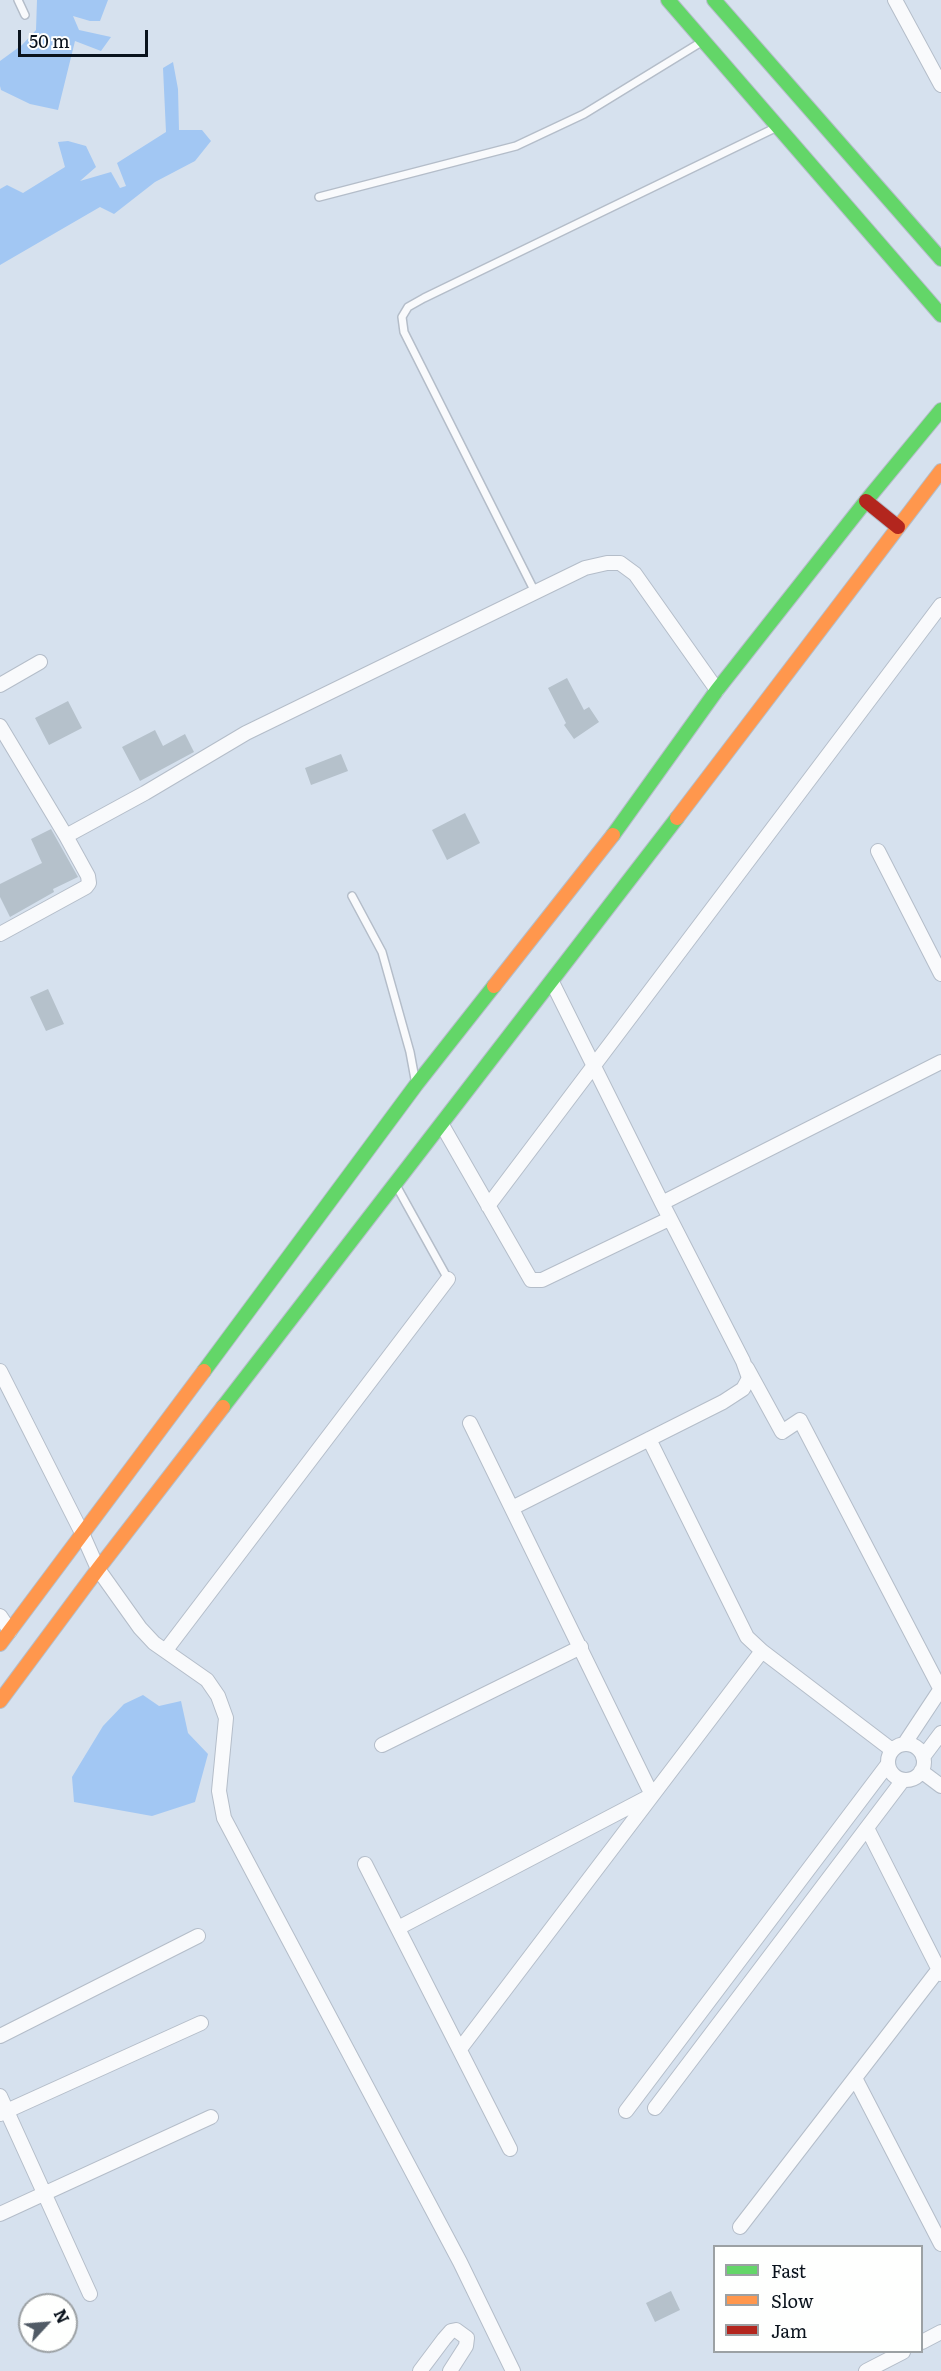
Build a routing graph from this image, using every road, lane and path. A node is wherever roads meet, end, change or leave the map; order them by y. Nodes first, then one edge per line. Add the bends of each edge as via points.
1 (18, 0) edge
2 (668, 0) edge
3 (714, 0) edge
4 (895, 0) edge
5 (25, 15) dead end
6 (704, 41) junction
7 (941, 86) edge
8 (778, 126) junction
9 (319, 197) dead end
10 (941, 259) edge
11 (941, 315) edge
12 (941, 410) edge
13 (941, 471) edge
14 (866, 501) junction
15 (898, 527) junction
16 (535, 592) junction
17 (941, 605) edge
18 (40, 662) dead end
19 (0, 685) edge
20 (717, 690) junction
21 (0, 726) edge
22 (66, 836) junction
23 (878, 851) dead end
24 (352, 896) dead end
25 (0, 934) edge
26 (941, 974) edge
27 (552, 982) junction
28 (941, 1062) edge
29 (593, 1064) junction
30 (416, 1085) junction
31 (442, 1125) junction
32 (396, 1185) junction
33 (662, 1203) junction
34 (488, 1206) junction
35 (669, 1218) junction
36 (448, 1279) joint
37 (743, 1361) junction
38 (0, 1371) edge
39 (470, 1423) dead end
40 (649, 1439) junction
41 (512, 1508) junction
42 (82, 1533) junction
43 (98, 1569) junction
44 (0, 1616) edge
45 (10, 1631) junction
46 (0, 1644) edge
47 (581, 1647) junction
48 (166, 1650) junction
49 (762, 1651) junction
50 (940, 1690) edge
51 (0, 1701) edge
52 (941, 1733) edge
53 (905, 1743) junction
54 (382, 1745) dead end
55 (923, 1756) junction
56 (890, 1757) junction
57 (921, 1771) junction
58 (903, 1780) junction
59 (941, 1786) edge
60 (652, 1795) junction
61 (867, 1828) junction
62 (365, 1864) dead end
63 (398, 1928) junction
64 (198, 1936) dead end
65 (940, 1972) edge
66 (201, 2023) dead end
67 (0, 2036) edge
68 (460, 2049) junction
69 (855, 2078) junction
70 (0, 2096) edge
71 (655, 2108) dead end
72 (3, 2112) edge
73 (626, 2112) dead end
74 (211, 2117) dead end
75 (510, 2149) dead end
76 (44, 2193) junction
77 (0, 2214) edge
78 (740, 2227) dead end
79 (941, 2244) edge
80 (90, 2294) dead end
81 (941, 2332) edge
82 (923, 2341) edge
83 (901, 2353) edge
84 (420, 2371) edge
85 (450, 2371) edge
86 (513, 2371) edge
87 (866, 2371) edge

1 - 5 lane
2 - 6 street
3 - 10 street
4 - 7 street
6 - 8 street
6 - 9 lane via 584,114 516,146
8 - 11 street
8 - 16 lane via 424,298 408,307 402,317 404,332
12 - 14 street
13 - 15 street
14 - 15 street
14 - 20 street
15 - 27 street
16 - 20 street via 585,568 620,563 636,574
16 - 22 street via 246,733
17 - 29 street
18 - 19 street
20 - 30 street via 622,824
21 - 22 street
22 - 25 street via 89,883
23 - 26 street
24 - 30 lane via 382,952
27 - 29 street
27 - 31 street
28 - 33 street
29 - 33 street
29 - 34 street
30 - 42 street
31 - 32 street
31 - 34 street
32 - 36 lane
32 - 43 street
33 - 35 street
34 - 35 street via 531,1280 542,1280
35 - 37 street
36 - 48 street
37 - 40 street via 749,1378 743,1389
37 - 50 street via 782,1432 800,1419
38 - 42 street
39 - 41 street
40 - 41 street
40 - 49 street via 747,1637
41 - 47 street
42 - 43 street
42 - 45 street
43 - 48 street via 140,1628
43 - 51 street
44 - 45 street
45 - 46 street
47 - 54 street
47 - 60 street
48 - 86 street via 207,1680 218,1696 226,1718 219,1791 224,1818 460,2262
49 - 56 street
49 - 60 street
50 - 53 street
52 - 55 street
53 - 55 street via 916,1747
53 - 56 street via 899,1744
55 - 57 street
56 - 58 street via 893,1774
56 - 73 street
57 - 58 street via 915,1778
57 - 59 street
58 - 61 street
60 - 63 street
60 - 68 street
61 - 65 street
61 - 71 street
62 - 63 street
63 - 68 street
64 - 67 street
65 - 69 street
66 - 72 street
68 - 75 street
69 - 78 street
69 - 79 street
70 - 72 street
72 - 76 street
74 - 76 street
76 - 77 street
76 - 80 street
81 - 82 street
83 - 87 street
84 - 85 street via 451,2331 456,2330 467,2338 466,2346

